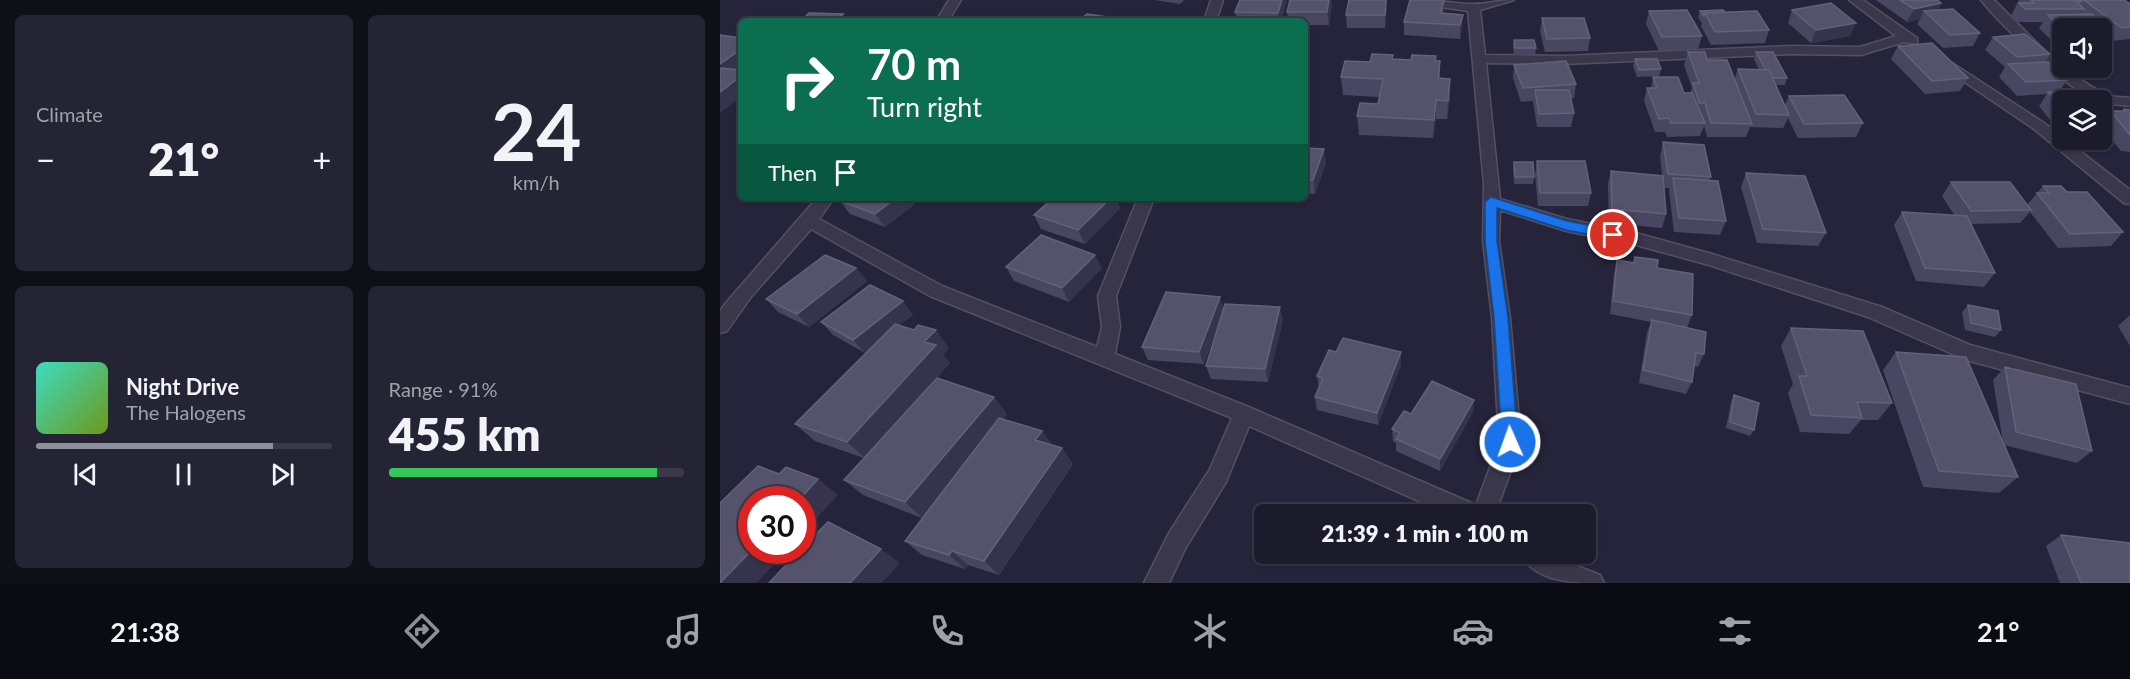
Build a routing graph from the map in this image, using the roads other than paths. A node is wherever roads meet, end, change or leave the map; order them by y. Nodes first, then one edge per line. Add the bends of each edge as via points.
1 (955, 0) edge
2 (1217, 0) edge
3 (1420, 0) edge
4 (1508, 0) edge
5 (1855, 0) edge
6 (1987, 0) edge
7 (1474, 8) junction
8 (944, 18) edge
9 (1211, 18) edge
10 (1906, 38) junction
11 (1481, 59) junction
12 (2130, 102) edge
13 (2130, 199) edge
14 (824, 201) edge
15 (1145, 201) edge
16 (1491, 202) junction
17 (809, 222) junction
18 (720, 326) edge
19 (1104, 357) junction
20 (2130, 396) edge
21 (1244, 414) junction
22 (1449, 504) edge
23 (1488, 504) edge
24 (1548, 564) edge
25 (1156, 583) edge
26 (1592, 583) edge

1 - 8 street
2 - 9 street
3 - 7 street
4 - 7 street
5 - 10 street
6 - 12 street via 2037,51 2078,83 2100,98
7 - 11 street
10 - 11 street via 1862,51
10 - 13 street via 2031,121
11 - 16 street
14 - 17 street
15 - 19 street via 1107,296 1111,327
16 - 20 street via 1566,225 1712,260 1875,312 1966,352
16 - 23 street via 1491,241 1510,442
17 - 18 street via 734,302
17 - 19 street via 936,291
19 - 21 street
21 - 22 street
21 - 25 street via 1218,475
24 - 26 street

